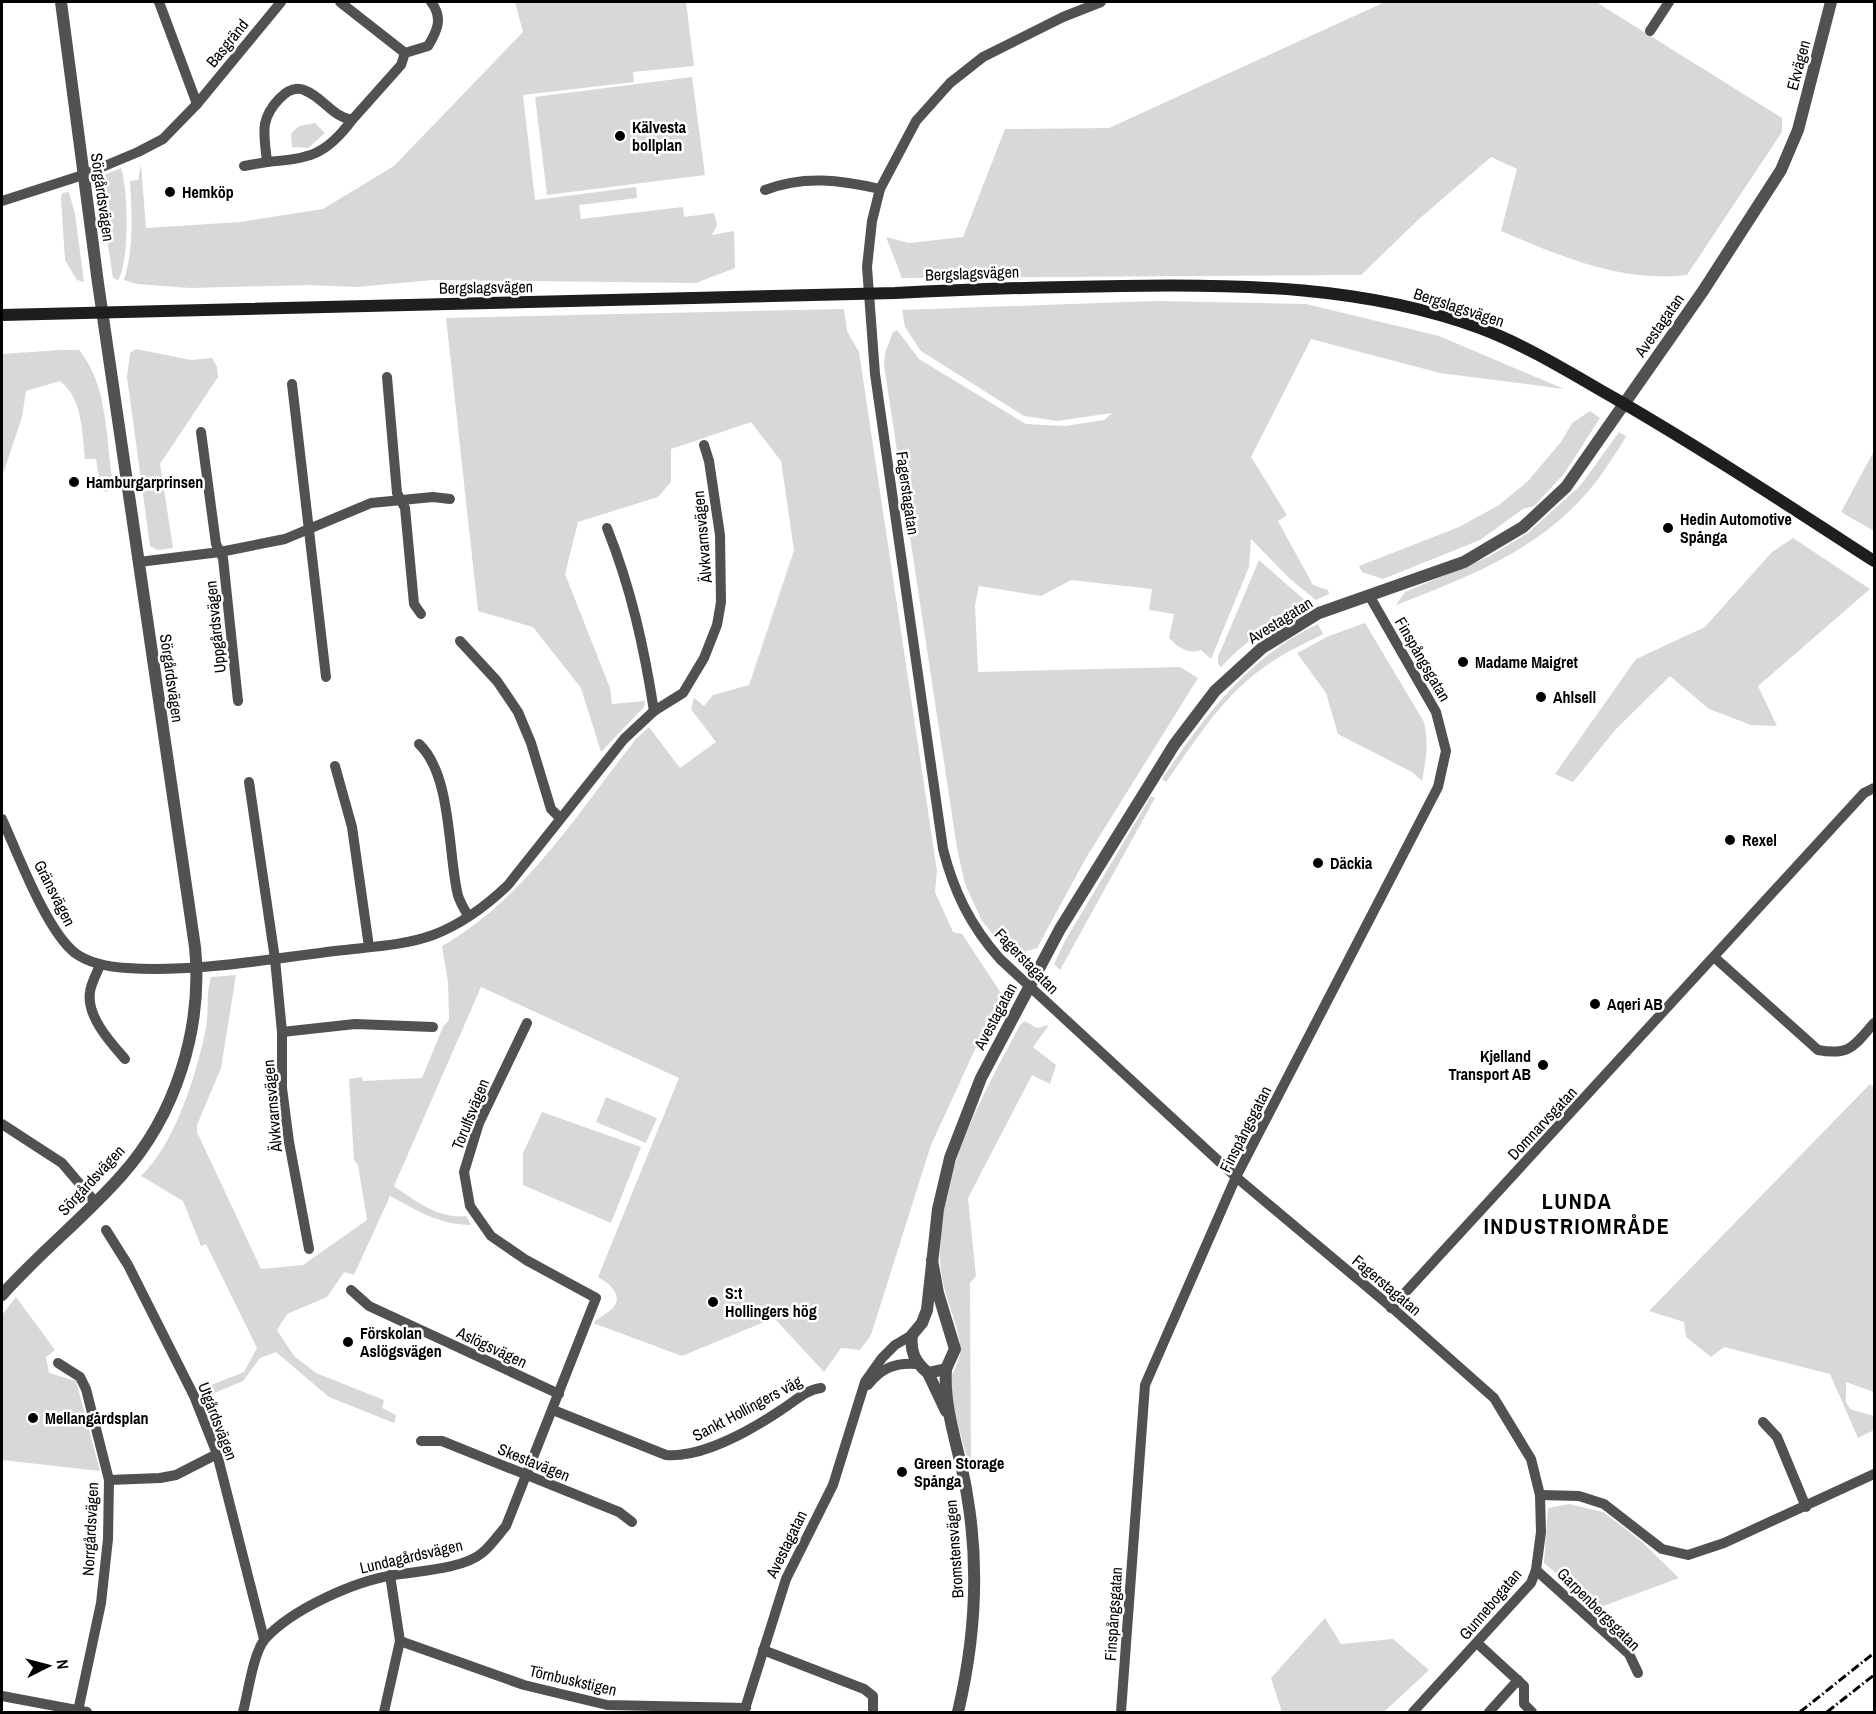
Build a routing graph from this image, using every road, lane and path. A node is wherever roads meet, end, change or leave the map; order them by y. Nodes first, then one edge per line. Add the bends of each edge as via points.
1 (61, 2) edge
2 (159, 2) edge
3 (280, 2) edge
4 (340, 2) edge
5 (430, 2) edge
6 (1101, 2) edge
7 (1669, 2) edge
8 (1832, 2) edge
9 (1650, 31) dead end
10 (405, 53) junction
11 (197, 104) junction
12 (351, 120) junction
13 (1795, 137) joint
14 (267, 162) junction
15 (244, 165) dead end
16 (83, 175) junction
17 (880, 189) junction
18 (765, 190) dead end
19 (2, 201) edge
20 (869, 294) junction
21 (104, 312) junction
22 (2, 315) edge
23 (387, 377) dead end
24 (292, 384) dead end
25 (1623, 404) junction
26 (201, 432) dead end
27 (704, 445) dead end
28 (401, 500) junction
29 (450, 500) dead end
30 (607, 528) dead end
31 (309, 529) junction
32 (220, 552) junction
33 (1875, 561) edge
34 (139, 562) junction
35 (1371, 597) junction
36 (421, 614) dead end
37 (460, 641) dead end
38 (326, 676) dead end
39 (238, 701) dead end
40 (654, 711) junction
41 (419, 744) dead end
42 (335, 766) dead end
43 (249, 782) dead end
44 (1875, 788) edge
45 (560, 818) junction
46 (2, 819) edge
47 (468, 916) junction
48 (369, 947) junction
49 (1714, 957) junction
50 (275, 958) junction
51 (100, 965) junction
52 (197, 966) junction
53 (1029, 987) junction
54 (527, 1023) dead end
55 (1875, 1023) edge
56 (433, 1027) dead end
57 (282, 1032) junction
58 (125, 1059) dead end
59 (2, 1124) edge
60 (1236, 1177) junction
61 (96, 1203) junction
62 (106, 1230) dead end
63 (309, 1249) dead end
64 (932, 1260) junction
65 (351, 1290) dead end
66 (2, 1295) edge
67 (596, 1299) joint
68 (1391, 1308) junction
69 (922, 1323) junction
70 (950, 1327) junction
71 (912, 1335) junction
72 (58, 1363) dead end
73 (917, 1364) junction
74 (946, 1369) junction
75 (928, 1373) junction
76 (821, 1388) dead end
77 (862, 1393) junction
78 (559, 1394) junction
79 (553, 1410) junction
80 (950, 1420) junction
81 (1762, 1422) dead end
82 (422, 1441) dead end
83 (217, 1454) junction
84 (1875, 1474) edge
85 (525, 1476) junction
86 (109, 1480) junction
87 (1540, 1495) junction
88 (1806, 1507) junction
89 (632, 1522) dead end
90 (1536, 1570) junction
91 (390, 1575) junction
92 (264, 1639) junction
93 (400, 1641) junction
94 (1477, 1643) junction
95 (763, 1650) junction
96 (1638, 1673) dead end
97 (1518, 1680) junction
98 (2, 1696) edge
99 (745, 1710) edge
100 (1528, 1711) edge
101 (83, 1712) edge
102 (243, 1713) edge
103 (384, 1713) edge
104 (873, 1713) edge
105 (958, 1713) edge
106 (1121, 1713) edge
107 (1413, 1713) edge
108 (1489, 1713) edge

1 - 16 street, Sörgårdsvägen
2 - 11 street, Basgränd
3 - 11 street, Basgränd
4 - 10 street
5 - 10 street via 439,17 433,38 428,46
6 - 17 street, Fagerstagatan via 983,57 950,83 916,121
7 - 9 street
8 - 13 street, Ekvägen
10 - 12 street via 400,65
11 - 16 street, Basgränd via 163,139
12 - 14 street via 331,146 315,155
12 - 14 street via 342,118 304,90 297,88 285,93 265,124
13 - 25 street, Avestagatan via 1764,197
14 - 15 street
16 - 19 street, Basgränd
16 - 21 street, Sörgårdsvägen
17 - 18 street via 818,179
17 - 20 street, Fagerstagatan via 867,267
20 - 21 main road, Bergslagsvägen
20 - 25 main road, Bergslagsvägen via 1205,285 1324,291 1413,308 1482,329 1555,363
20 - 53 street, Fagerstagatan via 876,374 943,849 968,918 994,952
21 - 22 main road, Bergslagsvägen
21 - 34 street, Sörgårdsvägen
23 - 28 street via 397,493
24 - 31 street
25 - 33 main road, Bergslagsvägen
25 - 35 street, Avestagatan via 1566,487 1523,527 1464,562
26 - 32 street, Uppgårdsvägen
27 - 40 street, Älvkvarnsvägen via 720,535 721,602 717,625 704,658 683,693
28 - 29 street
28 - 31 street via 365,505
28 - 36 street via 405,507 414,604
30 - 40 street via 640,629
31 - 32 street via 285,539
31 - 38 street
32 - 34 street
32 - 39 street, Uppgårdsvägen
34 - 52 street, Sörgårdsvägen
35 - 53 street, Avestagatan via 1308,619 1262,648 1215,691 1168,754 1060,929
35 - 60 street, Finspångsgatan via 1436,712 1446,751 1438,787
37 - 45 street via 497,681 518,712 550,809
40 - 45 street, Älvkvarnsvägen via 624,739
41 - 47 street via 429,753 443,797 457,894
42 - 48 street via 352,827
43 - 50 street, Älvkvarnsvägen
44 - 49 street, Domnarvsgatan via 1864,793
45 - 47 street, Älvkvarnsvägen via 508,885
46 - 51 street, Gränsvägen via 57,934 76,953
47 - 48 street, Älvkvarnsvägen via 431,936
48 - 50 street, Älvkvarnsvägen
49 - 55 street via 1818,1050 1838,1053 1855,1045
49 - 68 street, Domnarvsgatan
50 - 52 street, Älvkvarnsvägen
50 - 57 street, Älvkvarnsvägen
51 - 52 street, Gränsvägen via 128,969
51 - 58 street via 89,993 91,1009 107,1039
52 - 61 street, Sörgårdsvägen via 188,1047 164,1113 129,1166
53 - 60 street, Fagerstagatan
53 - 64 street, Avestagatan via 981,1078 958,1133 938,1209
54 - 67 street, Torulfsvägen via 479,1123 464,1172 470,1206 490,1236
56 - 57 street via 355,1024
57 - 63 street, Älvkvarnsvägen via 282,1088
59 - 61 street via 62,1163
60 - 68 street, Fagerstagatan
60 - 106 street, Finspångsgatan via 1145,1385
61 - 66 street, Sörgårdsvägen
62 - 83 street, Utgårdsvägen via 128,1265 194,1396
64 - 69 street, Avestagatan
64 - 70 street, Avestagatan
65 - 78 street, Aslögsvägen via 369,1306
67 - 78 street, Lundagårdsvägen
68 - 87 street, Fagerstagatan via 1494,1398 1531,1459
69 - 70 street via 931,1321
69 - 71 street, Avestagatan
70 - 74 street, Avestagatan via 955,1349
71 - 73 street via 912,1355
71 - 77 street, Avestagatan via 882,1358
72 - 86 street, Norrgårdsvägen via 80,1377 86,1389
73 - 75 street
73 - 77 street, Avestagatan via 890,1366
74 - 75 street
74 - 80 street, Bromstensvägen
75 - 80 street, Bromstensvägen
76 - 79 street, Sankt Hollingers väg via 810,1390 779,1412 697,1454 681,1456 666,1455
77 - 95 street, Avestagatan via 833,1485 786,1579
78 - 79 street, Lundagårdsvägen
79 - 85 street, Lundagårdsvägen
80 - 105 street, Bromstensvägen via 967,1494 976,1597 969,1666
81 - 88 street via 1777,1437
82 - 85 street, Skestavägen via 442,1440
83 - 86 street via 176,1475
83 - 92 street, Utgårdsvägen
84 - 88 street
85 - 89 street, Skestavägen via 619,1512
85 - 91 street, Lundagårdsvägen via 506,1526 482,1554 454,1565
86 - 101 street, Norrgårdsvägen via 101,1604
87 - 88 street via 1579,1496 1604,1504 1662,1549 1688,1555
87 - 90 street, Gunnebogatan
90 - 94 street, Gunnebogatan via 1531,1583
90 - 96 street, Garpenbergsgatan via 1629,1654
91 - 92 street, Lundagårdsvägen via 344,1587
91 - 93 street
92 - 102 street
93 - 99 street, Törnbuskstigen via 525,1685 606,1706
93 - 103 street
94 - 97 street
94 - 107 street, Gunnebogatan
95 - 99 street, Avestagatan
95 - 104 street via 864,1689 873,1696
97 - 100 street via 1524,1686
97 - 108 street
98 - 101 street

